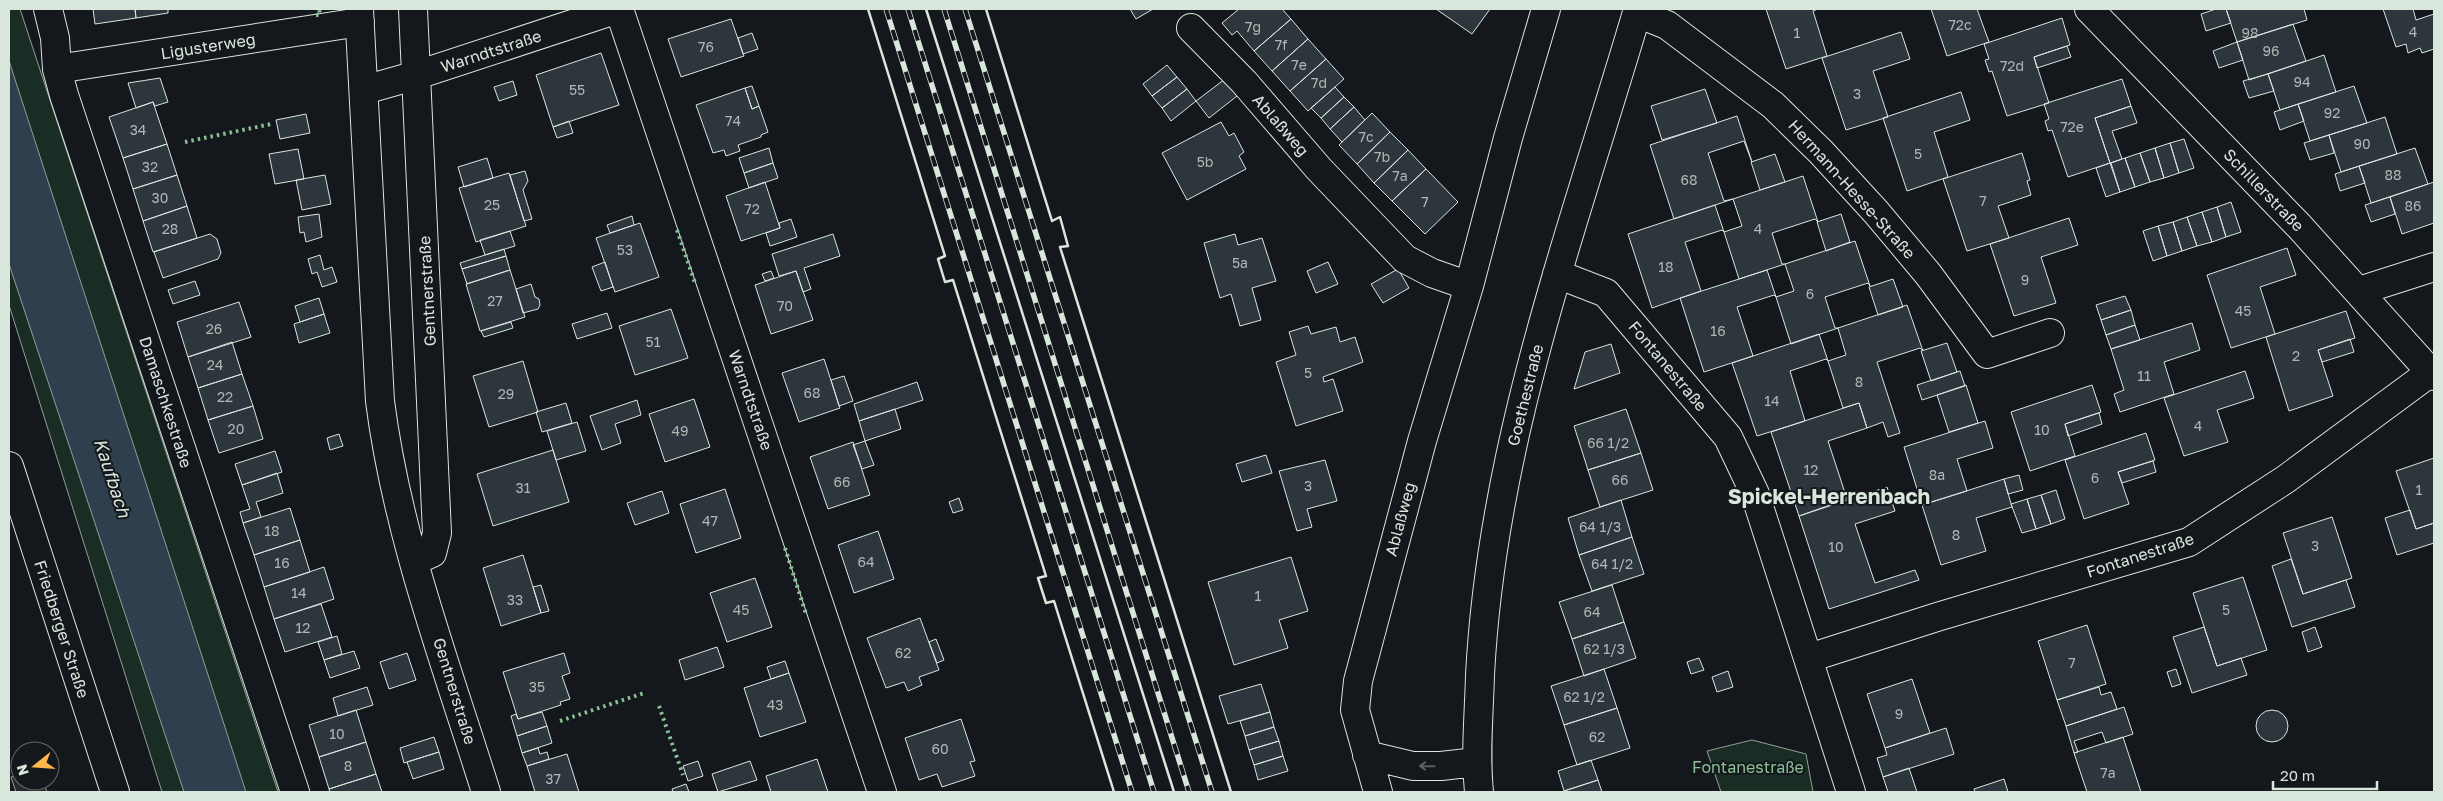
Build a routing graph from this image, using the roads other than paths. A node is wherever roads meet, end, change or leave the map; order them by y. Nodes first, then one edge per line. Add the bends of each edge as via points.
1 (48, 9) edge
2 (413, 9) edge
3 (619, 9) edge
4 (1546, 9) edge
5 (2089, 9) edge
6 (1638, 11) edge
7 (359, 16) edge
8 (1192, 28) dead end
9 (57, 69) junction
10 (417, 75) junction
11 (364, 90) junction
12 (2434, 267) edge
13 (1557, 274) junction
14 (1469, 286) junction
15 (2360, 291) junction
16 (2050, 333) dead end
17 (2433, 374) edge
18 (9, 466) edge
19 (414, 561) junction
20 (1809, 658) junction
21 (1367, 755) junction
22 (1476, 762) junction
23 (116, 792) edge
24 (295, 792) edge
25 (486, 792) edge
26 (882, 792) edge
27 (1378, 792) edge
28 (1479, 792) edge
29 (1851, 792) edge

1 - 9 street, Damaschkestraße via 55,38
2 - 10 street, Gentnerstraße
3 - 10 street, Warndtstraße
3 - 26 street, Warndtstraße
4 - 14 street, Ablaßweg
5 - 15 street, Schillerstraße
6 - 13 street, Goethestraße
6 - 16 street, Hermann-Hesse-Straße via 1667,24 1780,111 1876,212 1928,274 1987,354
7 - 9 street, Ligusterweg
7 - 11 street, Gentnerstraße
8 - 14 street, Ablaßweg via 1405,259
9 - 24 street, Damaschkestraße
10 - 11 street, Warndtstraße
10 - 19 street, Gentnerstraße via 437,534 432,553
11 - 19 street, Gentnerstraße via 380,401 395,494
12 - 15 street
13 - 20 street, Fontanestraße via 1606,293 1728,437 1755,494
13 - 22 street, Goethestraße via 1503,482 1482,636
14 - 21 street, Ablaßweg via 1424,434 1358,681 1355,710
15 - 17 street, Schillerstraße
17 - 20 street, Fontanestraße via 2286,479 2189,542
18 - 23 street, Friedberger Straße
19 - 25 street, Gentnerstraße
20 - 29 street, Fontanestraße
22 -> 21 street via 1413,766
21 - 27 street, Ablaßweg
22 - 28 street, Goethestraße

